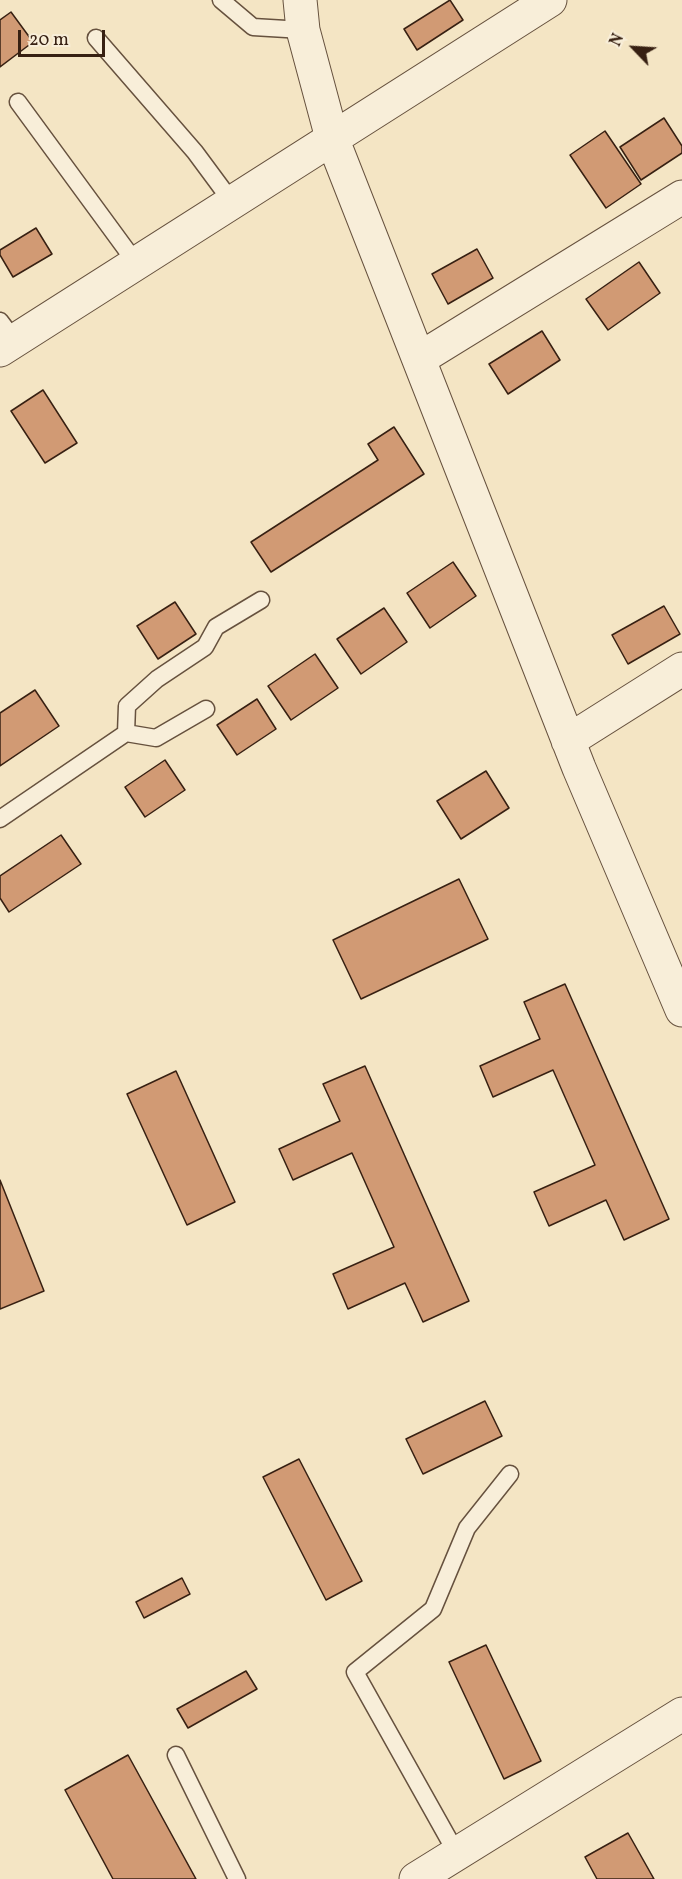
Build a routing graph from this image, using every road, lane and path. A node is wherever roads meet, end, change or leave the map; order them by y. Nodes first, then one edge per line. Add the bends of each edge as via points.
1 (221, 0) edge
2 (550, 0) edge
3 (301, 15) edge
4 (96, 38) dead end
5 (18, 102) dead end
6 (332, 138) junction
7 (682, 197) edge
8 (232, 202) junction
9 (136, 263) junction
10 (5, 337) edge
11 (419, 359) junction
12 (261, 600) dead end
13 (682, 669) edge
14 (206, 709) dead end
15 (126, 733) junction
16 (568, 741) junction
17 (0, 819) edge
18 (682, 1010) edge
19 (510, 1474) dead end
20 (682, 1714) edge
21 (176, 1755) dead end
22 (457, 1854) junction
23 (237, 1879) edge
24 (416, 1879) edge

1 - 3 lane via 253,27
2 - 6 street
3 - 6 street
4 - 8 lane via 195,152
5 - 9 lane
6 - 8 street
6 - 11 street
7 - 11 street
8 - 9 street
9 - 10 street
11 - 16 street
12 - 15 lane via 216,627 205,647 157,679 127,706
13 - 16 street
14 - 15 lane via 156,738
15 - 17 lane
16 - 18 street
19 - 22 lane via 467,1528 433,1610 355,1672
20 - 22 street
21 - 23 lane
22 - 24 street

